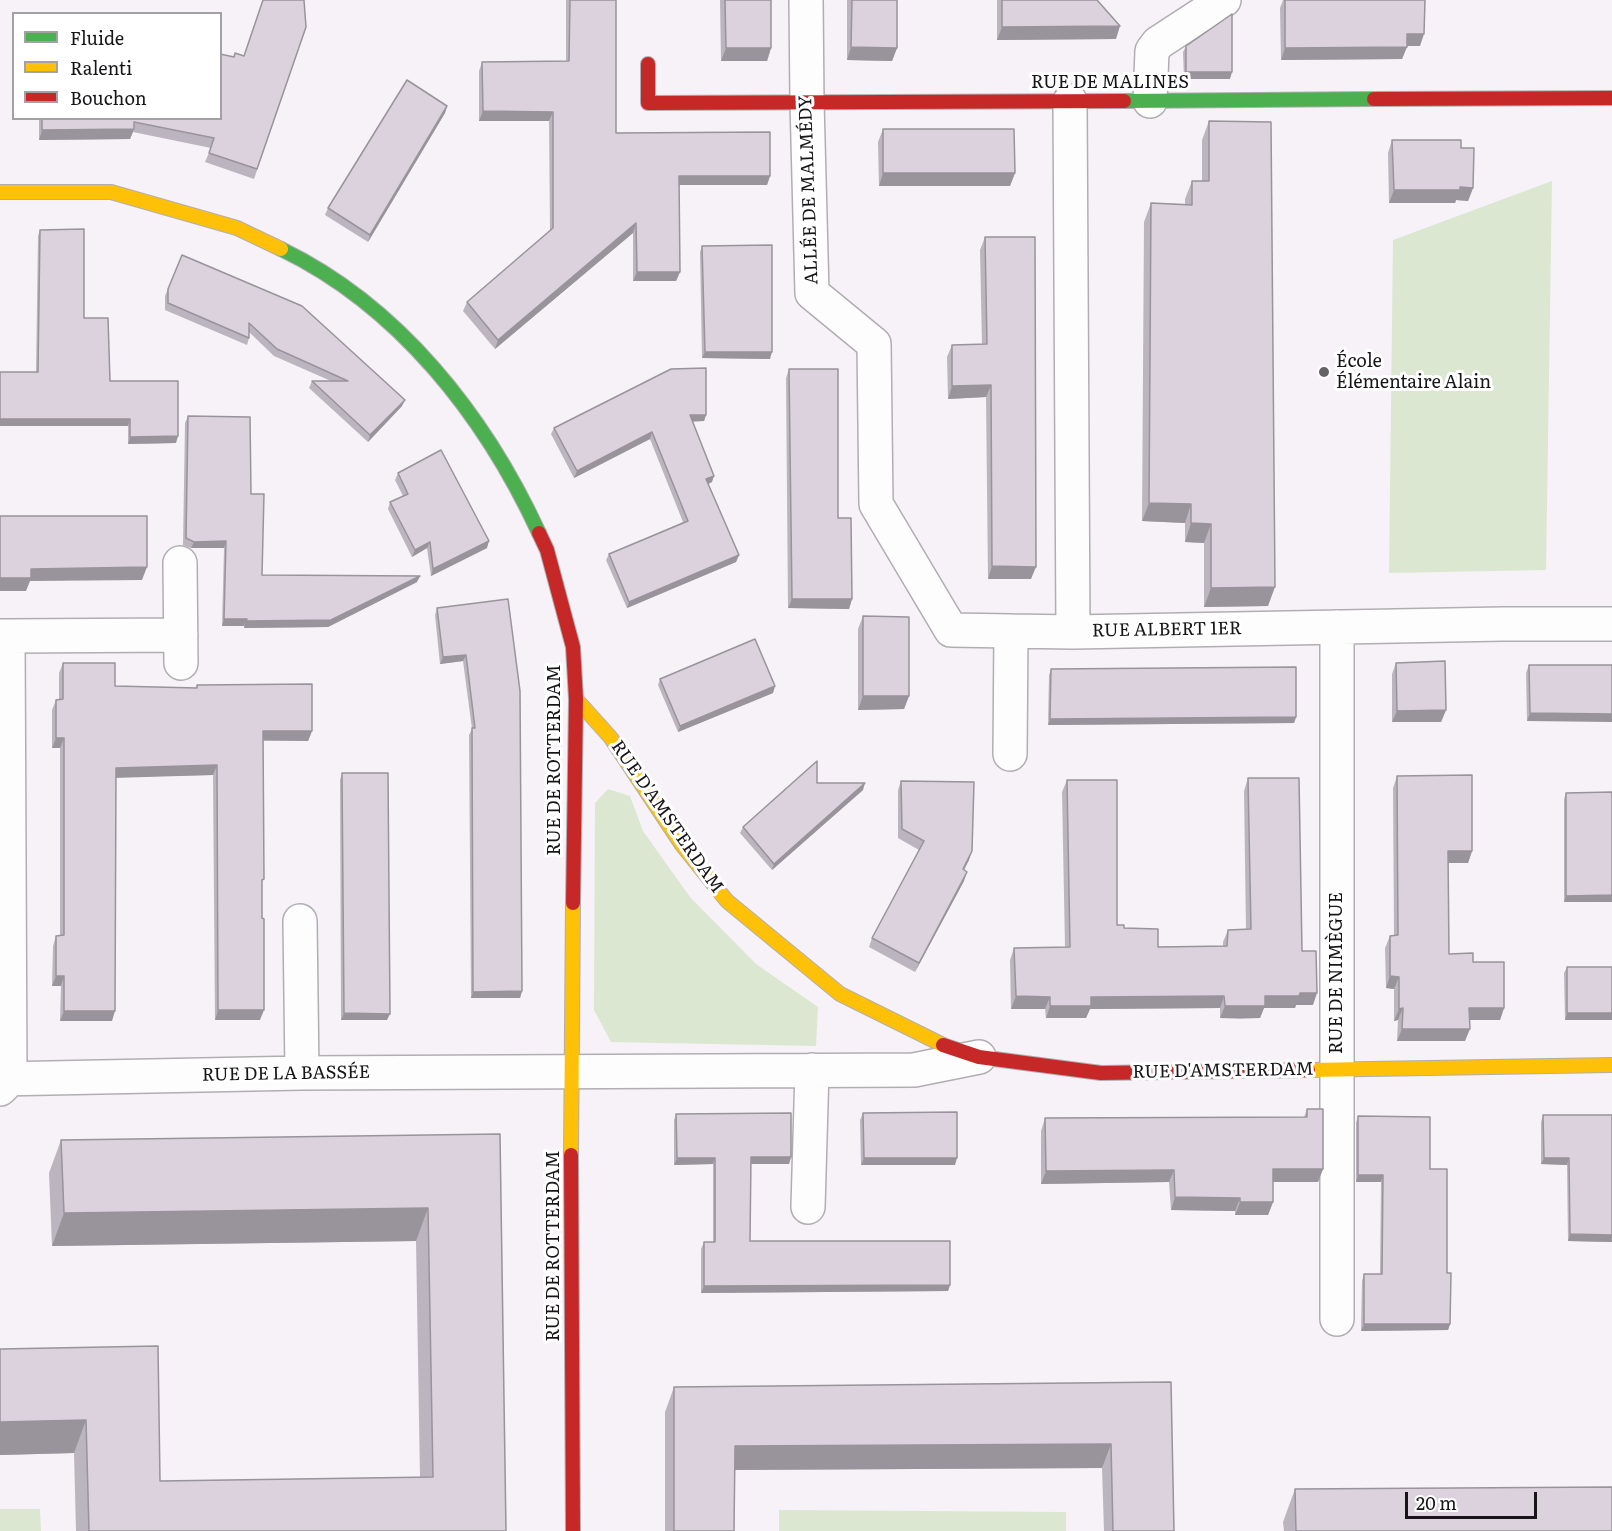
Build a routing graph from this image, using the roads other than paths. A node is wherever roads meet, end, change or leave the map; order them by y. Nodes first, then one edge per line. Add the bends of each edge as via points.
1 (806, 0) edge
2 (1224, 0) edge
3 (648, 64) dead end
4 (1612, 98) edge
5 (1150, 100) junction
6 (1070, 101) junction
7 (807, 102) junction
8 (0, 192) edge
9 (180, 563) dead end
10 (1612, 624) edge
11 (1337, 627) junction
12 (1011, 630) junction
13 (1073, 632) junction
14 (4, 636) edge
15 (576, 699) junction
16 (1011, 754) dead end
17 (300, 921) dead end
18 (979, 1057) junction
19 (1612, 1065) edge
20 (1337, 1069) junction
21 (812, 1070) junction
22 (573, 1071) junction
23 (302, 1072) junction
24 (3, 1082) edge
25 (808, 1207) dead end
26 (1337, 1319) dead end
27 (573, 1531) edge

1 - 7 street, ALLÉE DE MALMÉDY
2 - 5 street via 1158,43 1152,51
3 - 7 street, RUE DE MALINES via 648,103
4 - 5 street, RUE DE MALINES
5 - 6 street, RUE DE MALINES
6 - 7 street, RUE DE MALINES
6 - 13 street, RUE ALBERT 1ER
7 - 12 street, ALLÉE DE MALMÉDY via 812,293 874,344 876,504 951,630
8 - 15 street, RUE DE ROTTERDAM via 111,192 237,228 312,264 377,310 431,364 479,424 524,500 547,550 560,594 573,647
9 - 14 street via 181,649
10 - 11 street, RUE ALBERT 1ER
11 - 13 street, RUE ALBERT 1ER
11 - 20 street, RUE DE NIMÈGUE
12 - 13 street, ALLÉE DE MALMÉDY
12 - 16 street
14 - 24 street
15 - 18 street, RUE D'AMSTERDAM via 611,738 682,845 727,901 840,994 937,1042
15 - 22 street, RUE DE ROTTERDAM
17 - 23 street
18 - 20 street, RUE D'AMSTERDAM via 1101,1073
18 - 21 street, RUE D'AMSTERDAM via 914,1070
19 - 20 street, RUE D'AMSTERDAM
20 - 26 street, RUE DE NIMÈGUE
21 - 22 street, RUE D'AMSTERDAM
21 - 25 street
22 - 23 street, RUE DE LA BASSÉE
22 - 27 street, RUE DE ROTTERDAM
23 - 24 street, RUE DE LA BASSÉE

